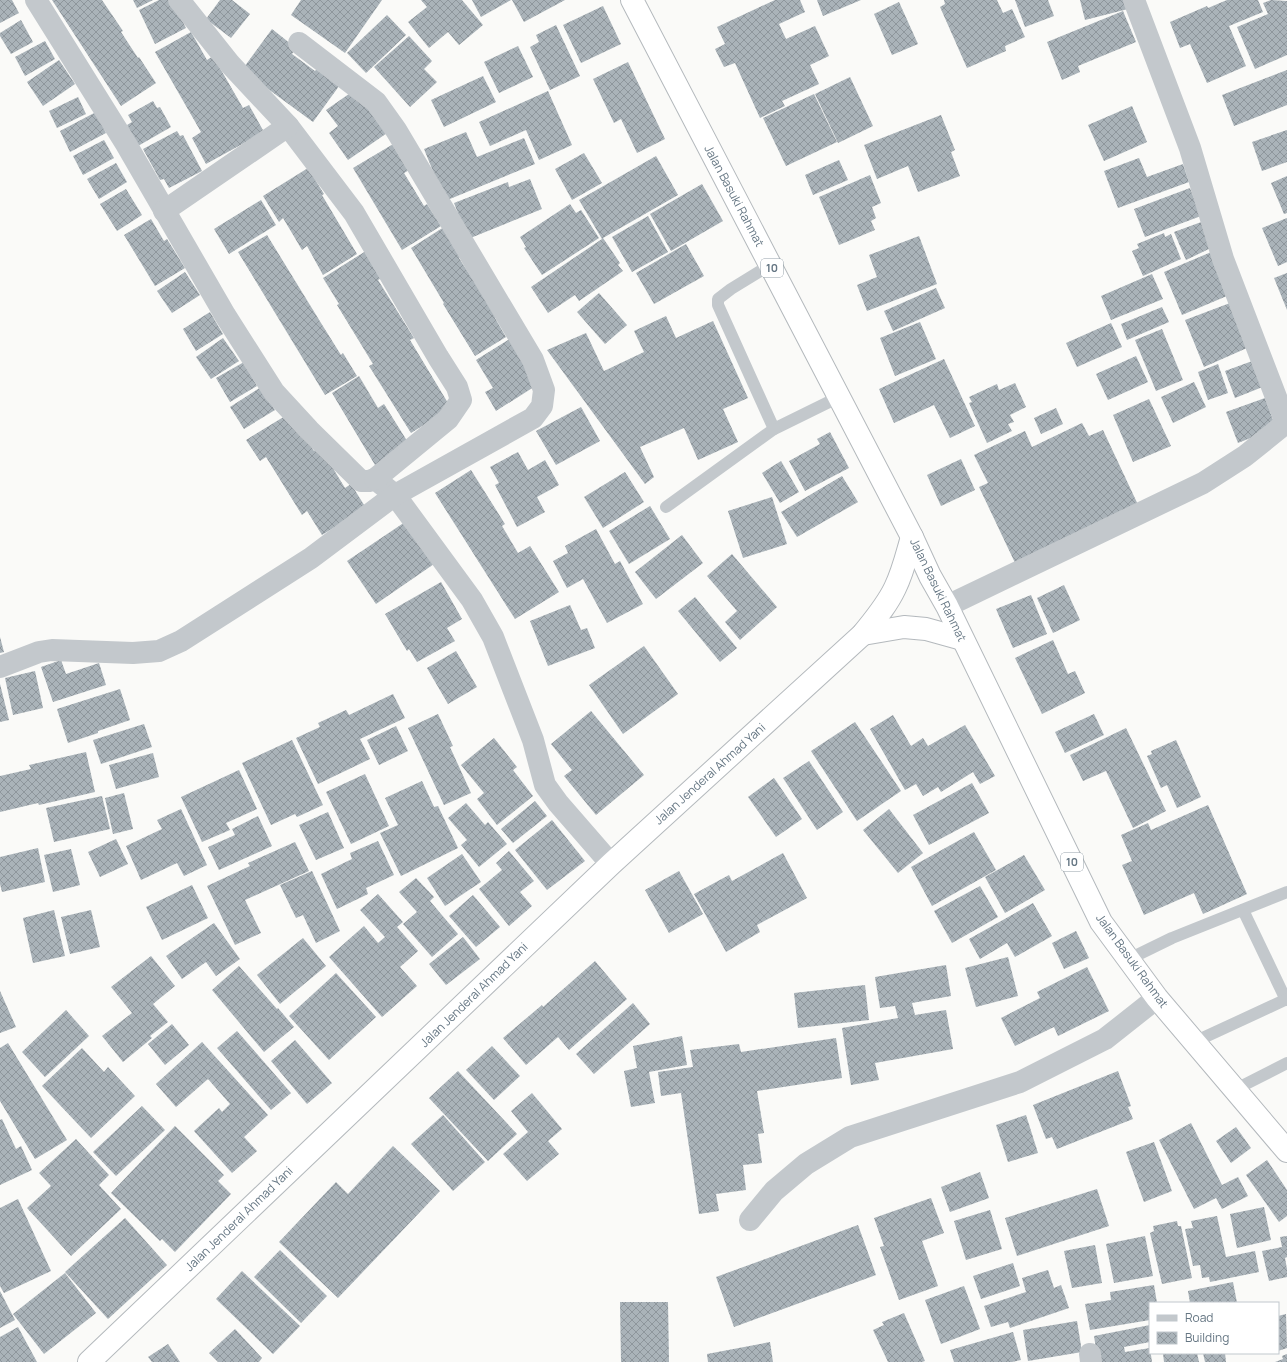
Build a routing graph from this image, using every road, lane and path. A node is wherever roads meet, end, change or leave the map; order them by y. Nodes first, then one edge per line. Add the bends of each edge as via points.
1 (36, 0) edge
2 (179, 0) edge
3 (632, 0) edge
4 (1139, 1) edge
5 (300, 42) dead end
6 (288, 126) junction
7 (164, 211) junction
8 (770, 265) junction
9 (838, 397) junction
10 (1287, 423) edge
11 (774, 428) junction
12 (375, 478) junction
13 (395, 495) junction
14 (666, 507) dead end
15 (912, 537) junction
16 (947, 606) junction
17 (863, 634) junction
18 (962, 639) junction
19 (0, 667) edge
20 (611, 864) junction
21 (1287, 892) edge
22 (1243, 910) junction
23 (1129, 959) junction
24 (1157, 998) junction
25 (1286, 999) edge
26 (1194, 1042) junction
27 (1287, 1063) edge
28 (1234, 1090) junction
29 (1287, 1151) edge
30 (750, 1220) dead end
31 (89, 1362) edge

1 - 7 street via 126,144
2 - 6 street via 230,64
3 - 8 highway, Jalan Basuki Rahmat / 10
4 - 10 street via 1190,148 1223,259
5 - 13 street via 376,102 396,130 533,360 544,390 542,406 533,418
6 - 7 street
6 - 12 street via 354,213 457,387 461,400 448,419
7 - 12 street via 274,392 361,481
8 - 9 highway, Jalan Basuki Rahmat / 10
8 - 11 lane via 731,289 718,299 718,305
9 - 11 lane
9 - 15 highway, Jalan Basuki Rahmat / 10
10 - 16 street via 1245,456 1203,483
11 - 14 lane
12 - 13 street
13 - 19 street via 311,558 181,641 159,651 133,653 52,650 39,652
13 - 20 street via 472,600 493,637 533,740 545,785
15 - 16 highway, Jalan Basuki Rahmat / 10
15 - 17 highway, Jalan Jenderal Ahmad Yani via 895,588 882,611
16 - 18 highway, Jalan Basuki Rahmat / 10
17 - 18 highway via 904,627 926,629
17 - 20 highway, Jalan Jenderal Ahmad Yani
18 - 23 highway, Jalan Basuki Rahmat / 10 via 1101,922
20 - 31 highway, Jalan Jenderal Ahmad Yani
21 - 22 lane
22 - 23 lane via 1172,938
22 - 25 lane
23 - 24 highway, Jalan Basuki Rahmat / 10
24 - 26 highway, Jalan Basuki Rahmat / 10
24 - 30 street via 1105,1039 1020,1082 850,1137 806,1164 774,1191
25 - 26 lane
26 - 28 highway, Jalan Basuki Rahmat / 10
27 - 28 lane
28 - 29 highway, Jalan Basuki Rahmat / 10

